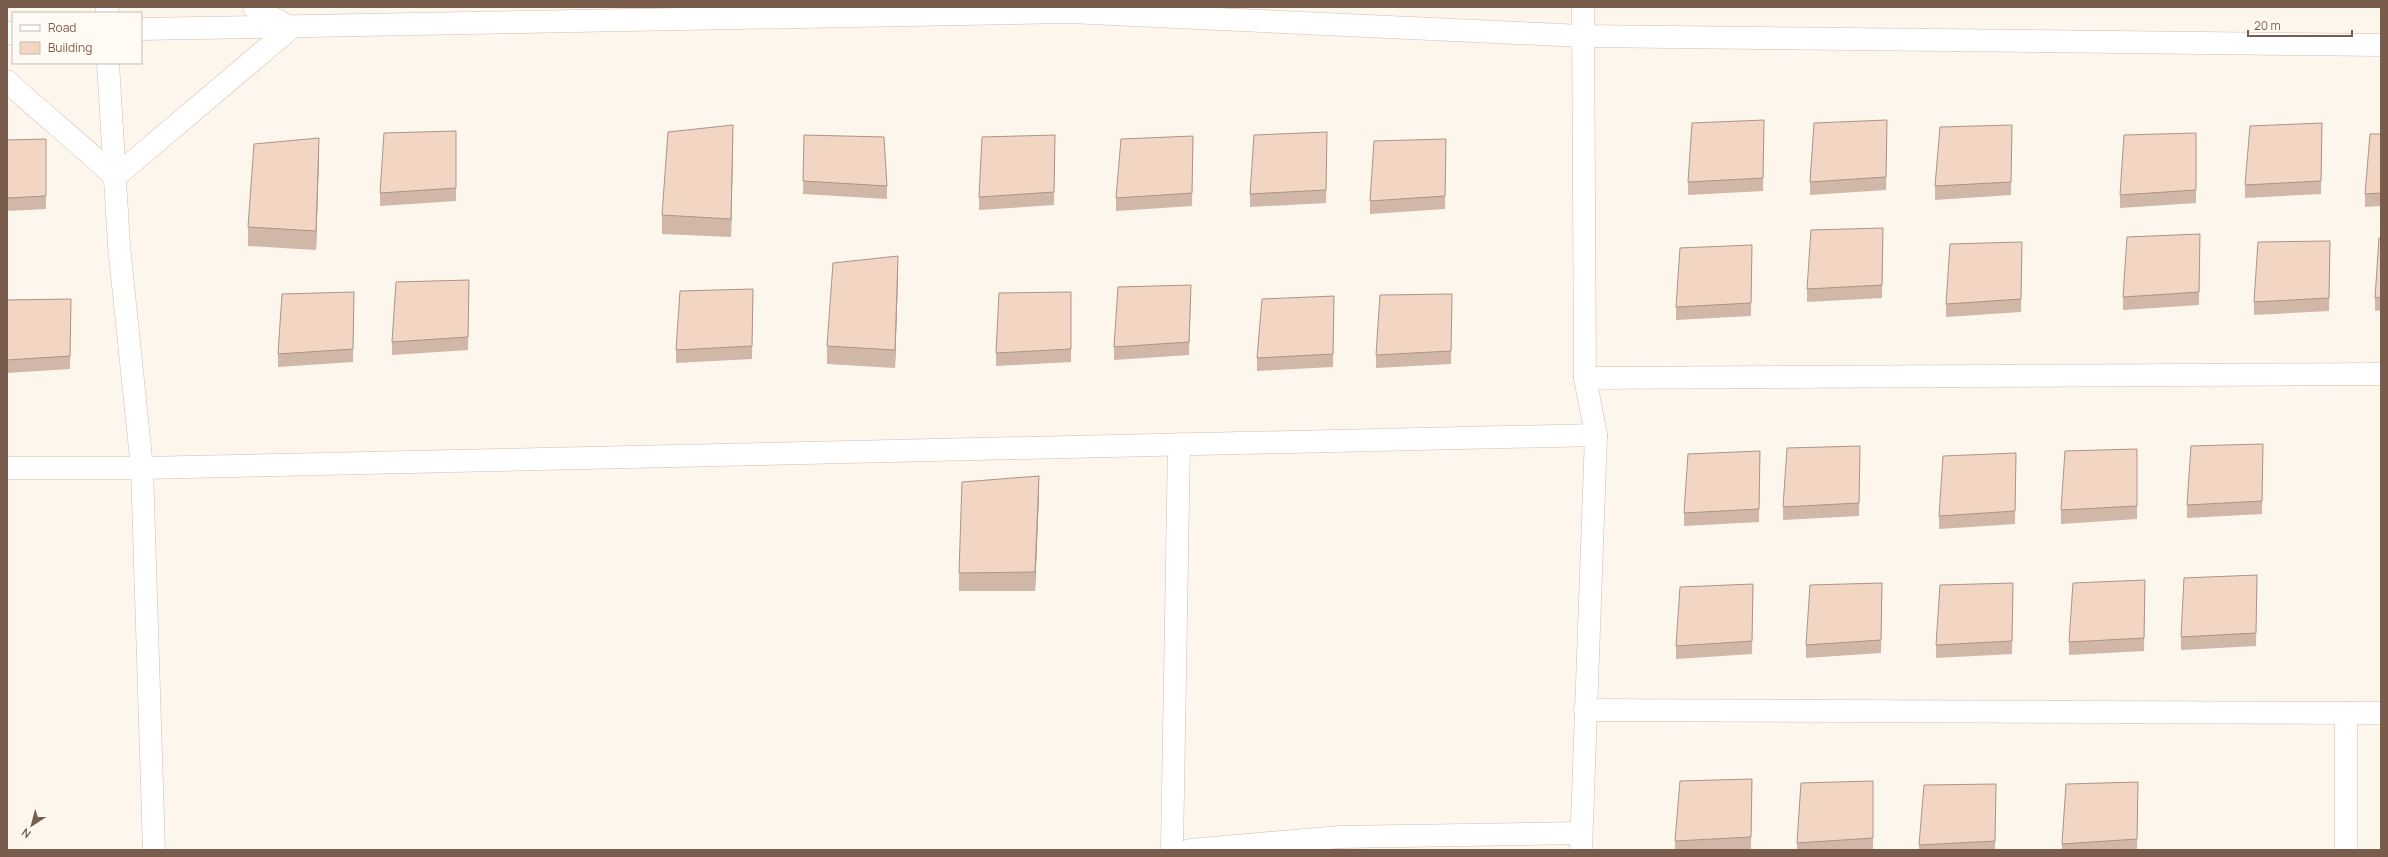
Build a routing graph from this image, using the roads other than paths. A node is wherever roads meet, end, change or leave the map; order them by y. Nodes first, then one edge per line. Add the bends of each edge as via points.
1 (254, 7) edge
2 (1583, 7) edge
3 (1018, 10) edge
4 (291, 28) junction
5 (142, 29) edge
6 (1582, 36) junction
7 (2381, 45) edge
8 (108, 64) edge
9 (7, 81) edge
10 (115, 177) junction
11 (2381, 374) edge
12 (1585, 378) junction
13 (1596, 435) junction
14 (1179, 444) junction
15 (7, 468) edge
16 (142, 468) junction
17 (1585, 710) junction
18 (2346, 713) junction
19 (2381, 713) edge
20 (1581, 841) edge
21 (154, 850) edge
22 (1172, 850) edge
23 (1190, 850) edge
24 (2346, 850) edge

1 - 4 street
2 - 6 street
3 - 4 street via 308,25
3 - 6 street
4 - 5 street
4 - 10 street
6 - 7 street
6 - 12 street
8 - 10 street
9 - 10 street
10 - 16 street via 119,246
11 - 12 street
12 - 13 street
13 - 14 street
13 - 17 street
14 - 16 street
14 - 22 street
15 - 16 street
16 - 21 street
17 - 18 street
17 - 20 street
18 - 19 street
18 - 24 street
20 - 23 street via 1340,837

